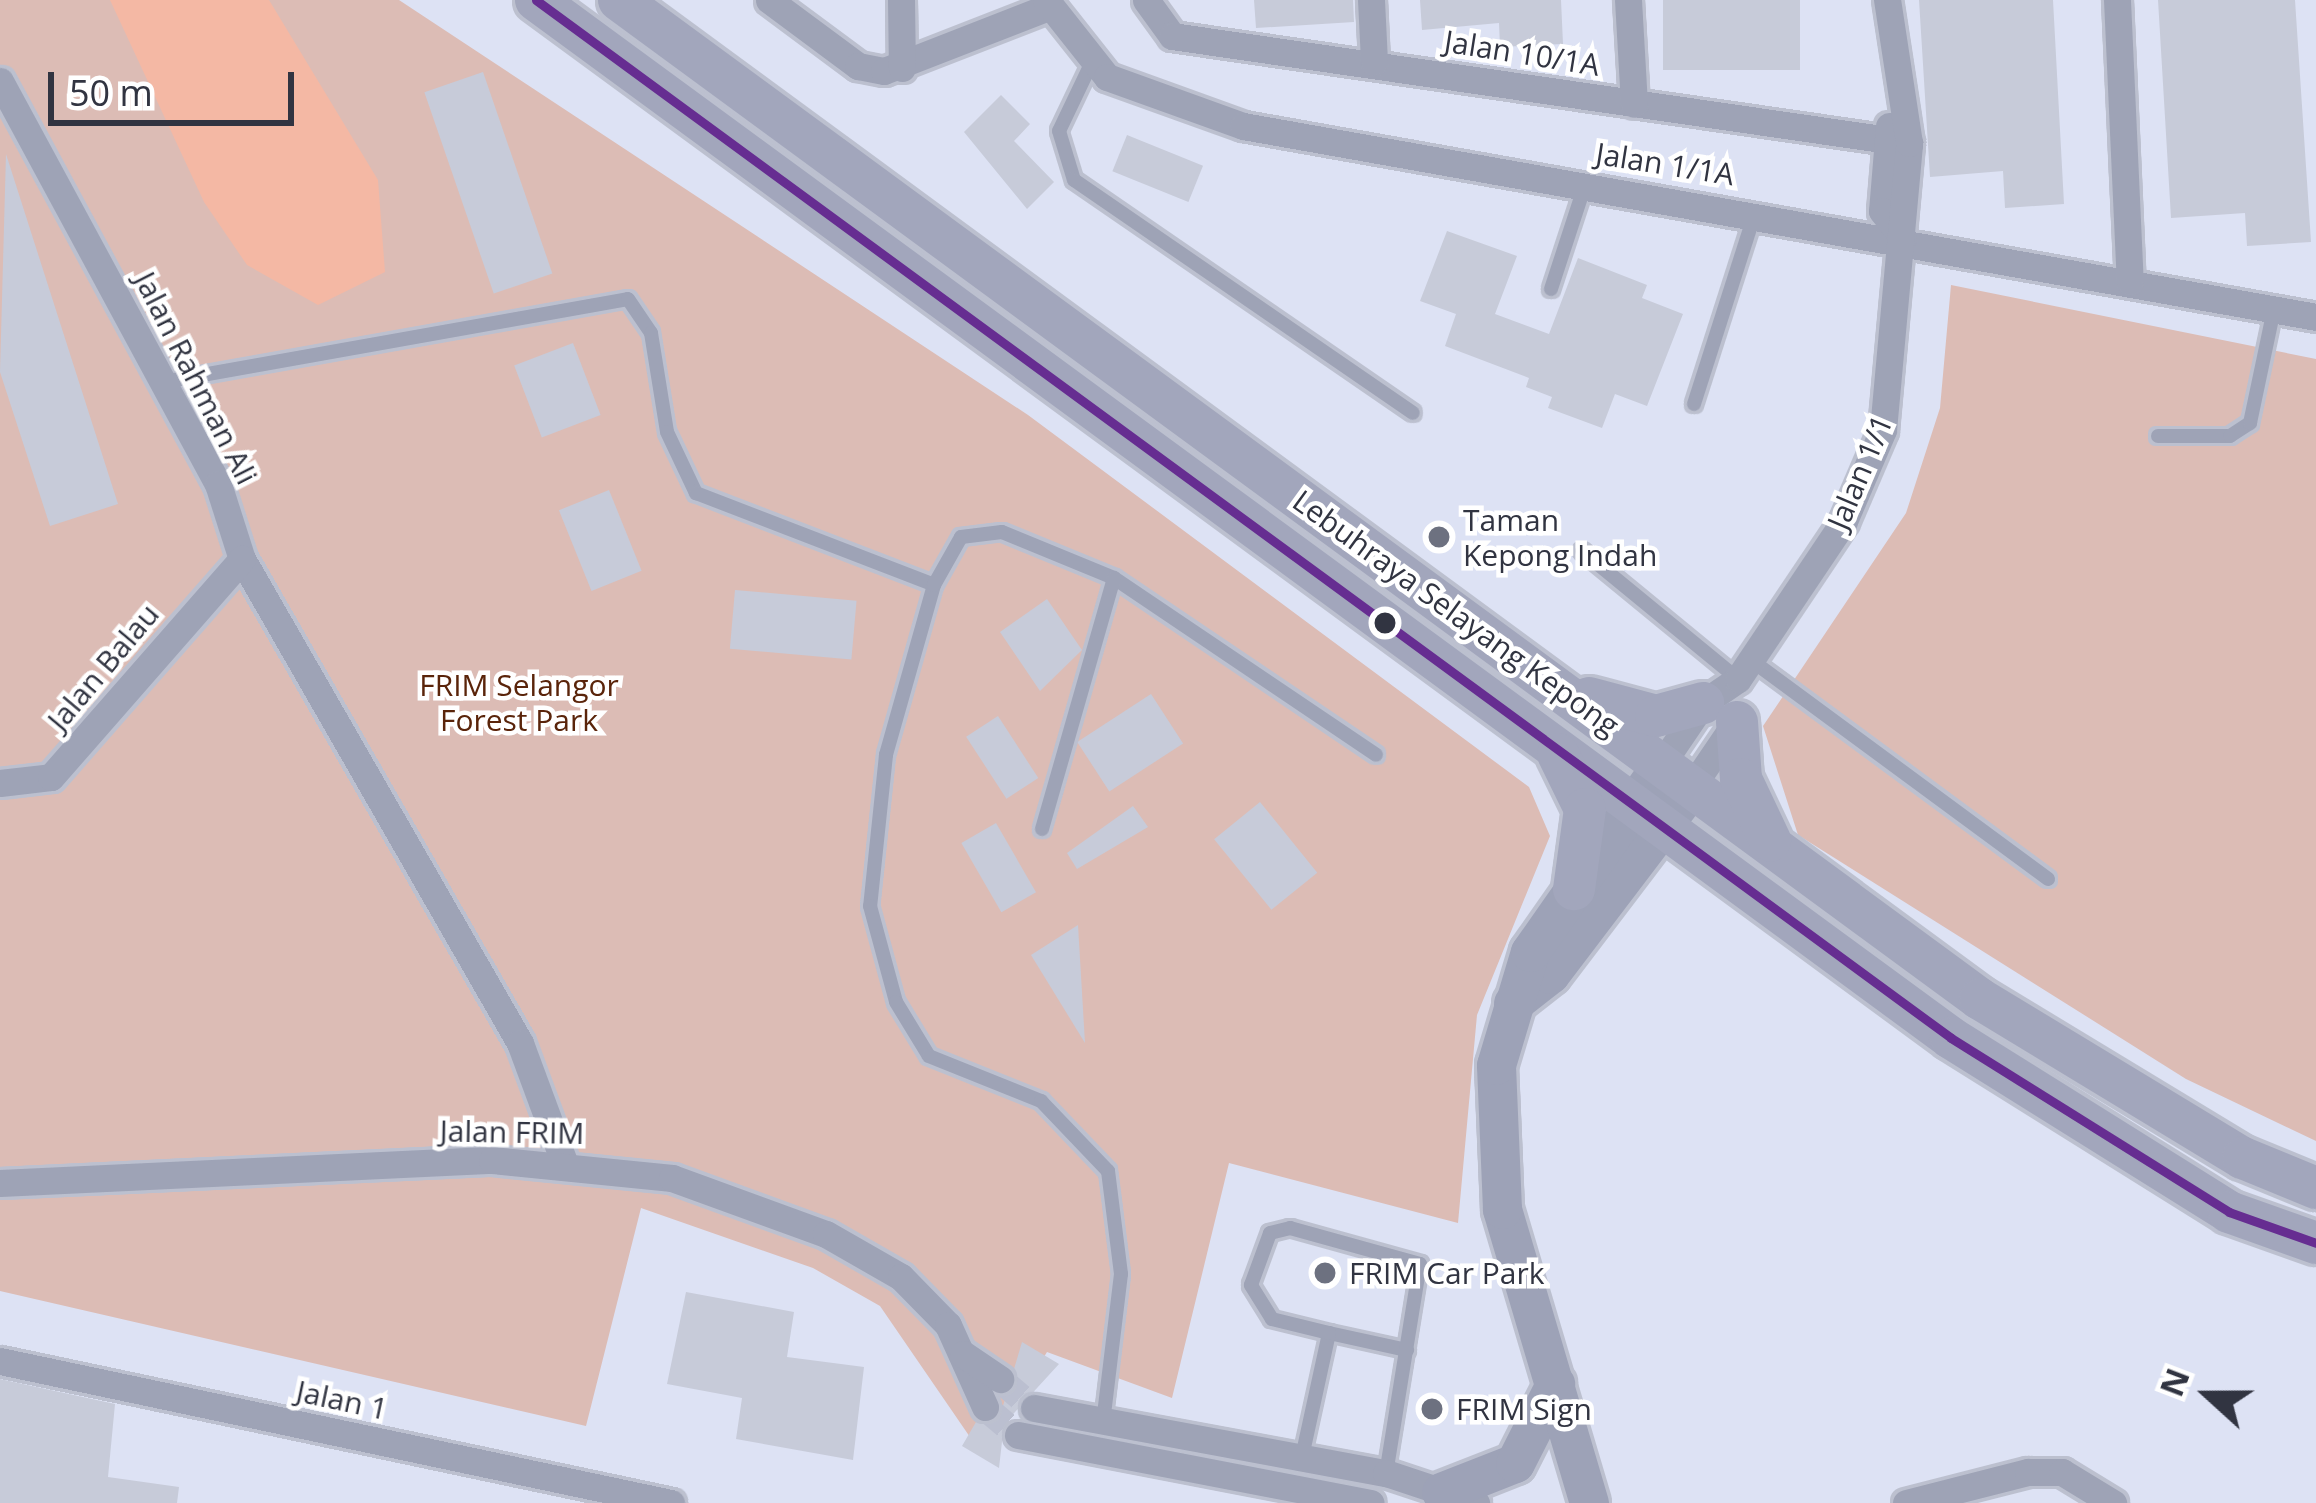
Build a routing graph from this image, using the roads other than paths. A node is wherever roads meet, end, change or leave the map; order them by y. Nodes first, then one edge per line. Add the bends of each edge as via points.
1 (536, 0) edge
2 (619, 0) edge
3 (769, 0) edge
4 (901, 0) edge
5 (1146, 0) edge
6 (1371, 0) edge
7 (1628, 0) edge
8 (1887, 0) edge
9 (2117, 0) edge
10 (1047, 3) edge
11 (1374, 62) junction
12 (1091, 64) junction
13 (902, 68) junction
14 (0, 81) edge
15 (1634, 104) junction
16 (1897, 113) junction
17 (1881, 138) junction
18 (1909, 143) junction
19 (1585, 184) junction
20 (1755, 213) junction
21 (1903, 238) junction
22 (2130, 281) junction
23 (1551, 289) dead end
24 (2275, 309) junction
25 (2316, 317) edge
26 (163, 382) junction
27 (1694, 404) dead end
28 (1413, 412) dead end
29 (2158, 436) dead end
30 (1582, 551) dead end
31 (242, 559) junction
32 (1114, 578) junction
33 (934, 585) junction
34 (1549, 682) junction
35 (1732, 691) junction
36 (1554, 747) junction
37 (1376, 755) dead end
38 (1676, 776) junction
39 (0, 783) edge
40 (1648, 816) junction
41 (1042, 829) dead end
42 (1779, 852) junction
43 (2048, 879) dead end
44 (1574, 889) junction
45 (1513, 1003) junction
46 (564, 1162) junction
47 (0, 1183) edge
48 (2316, 1188) edge
49 (2316, 1243) edge
50 (1329, 1333) junction
51 (1407, 1350) junction
52 (963, 1354) junction
53 (0, 1361) edge
54 (1000, 1379) tunnel mouth
55 (1555, 1384) junction
56 (985, 1407) tunnel mouth
57 (1034, 1408) tunnel mouth
58 (1103, 1427) junction
59 (1018, 1436) tunnel mouth
60 (1302, 1457) junction
61 (1386, 1473) junction
62 (1297, 1497) edge
63 (1459, 1498) edge
64 (671, 1503) edge
65 (1370, 1503) edge
66 (1589, 1503) edge
67 (1906, 1503) edge
68 (2113, 1503) edge

1 - 36 main road, Lebuhraya Selayang Kepong
2 - 34 main road, Lebuhraya Selayang Kepong
3 - 13 street via 858,65
4 - 13 street
5 - 11 street, Jalan 10/1A via 1172,35
6 - 11 street
7 - 15 street
8 - 16 street
9 - 22 street
10 - 12 street, Jalan 1/1A
10 - 13 street
11 - 15 street, Jalan 10/1A
12 - 19 street, Jalan 1/1A via 1132,90 1244,126
12 - 28 lane via 1059,131 1074,180
14 - 26 street, Jalan Rahman Ali
15 - 17 street, Jalan 10/1A
16 - 17 street
16 - 18 street
17 - 18 street, Jalan 10/1A
17 - 21 street via 1882,211
18 - 21 street, Jalan 1/1
19 - 20 street, Jalan 1/1A
19 - 23 lane
20 - 21 street, Jalan 1/1A
20 - 27 lane
21 - 22 street, Jalan 1/1A
21 - 35 street, Jalan 1/1 via 1883,430 1844,521
22 - 24 street, Jalan 1/1A
24 - 25 street, Jalan 1/1A
24 - 29 lane via 2250,424 2230,436
26 - 31 street, Jalan Rahman Ali via 218,484
26 - 33 lane via 323,362 601,295 643,312 667,432 696,493
30 - 35 lane
31 - 39 street, Jalan Balau via 51,777
31 - 46 street, Jalan Rahman Ali via 520,1043
32 - 33 lane via 976,530
32 - 37 lane
32 - 41 lane
33 - 58 lane via 871,838 874,924 896,1002 929,1057 1041,1101 1108,1171 1121,1274
34 - 35 main road via 1638,715
34 - 38 main road, Lebuhraya Selayang Kepong
35 - 38 street, Jalan 1/1
35 - 38 street, Jalan 1/1
35 - 42 main road via 1742,778
35 - 43 lane
36 - 40 main road, Lebuhraya Selayang Kepong
36 - 44 main road via 1585,809
38 - 40 street
38 - 42 main road, Lebuhraya Selayang Kepong
40 - 44 street
40 - 45 street via 1550,974
40 - 49 main road, Lebuhraya Selayang Kepong via 2050,1102 2229,1212
42 - 48 main road, Lebuhraya Selayang Kepong via 1979,999 2243,1158
44 - 45 street via 1530,952
45 - 55 street via 1496,1065 1494,1148
46 - 47 street, Jalan FRIM
46 - 52 street, Jalan FRIM via 672,1178 866,1253 933,1307
50 - 51 lane
50 - 51 lane via 1256,1306 1256,1253 1270,1233 1291,1228 1420,1264
50 - 60 lane
51 - 61 lane
52 - 54 street, Jalan FRIM
52 - 56 street, Jalan FRIM
53 - 64 street, Jalan 1
55 - 63 street via 1515,1463
55 - 66 street
57 - 58 street
58 - 60 street
59 - 62 street
60 - 61 street
60 - 62 street
61 - 63 street
62 - 65 street
67 - 68 street via 2062,1472

